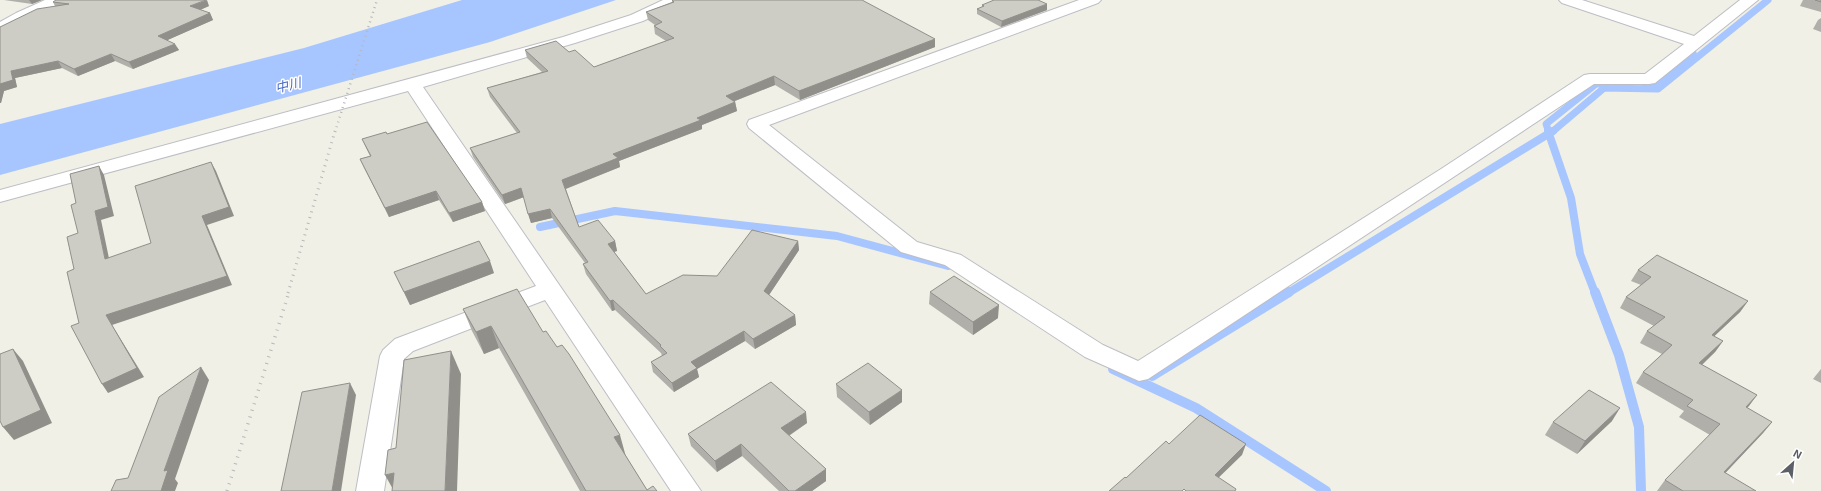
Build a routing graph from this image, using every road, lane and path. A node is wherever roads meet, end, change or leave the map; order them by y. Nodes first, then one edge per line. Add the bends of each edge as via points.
1 (58, 0) edge
2 (676, 0) edge
3 (1093, 0) edge
4 (1567, 0) edge
5 (1750, 0) edge
6 (0, 29) edge
7 (1695, 42) junction
8 (412, 84) junction
9 (0, 196) edge
10 (551, 290) junction
11 (370, 491) edge
12 (687, 491) edge

1 - 6 street
2 - 8 street via 637,18 569,40
3 - 7 street via 756,124 909,247 954,260 1094,351 1139,372 1590,79 1648,79
4 - 7 street
5 - 7 street
8 - 9 street
8 - 10 street
10 - 11 street via 404,345 392,356
10 - 12 street

